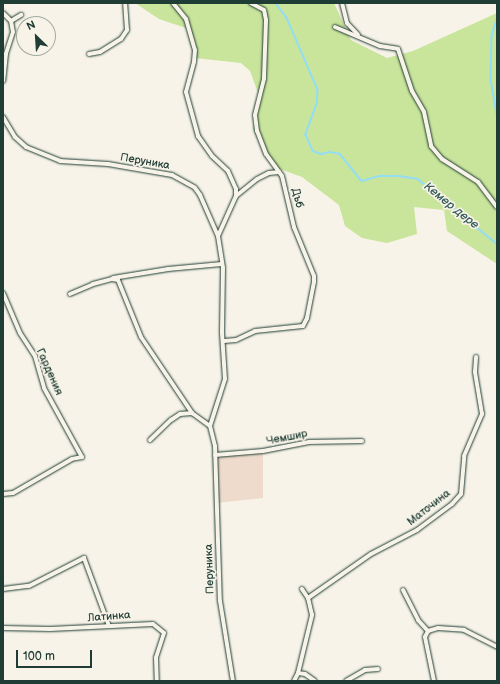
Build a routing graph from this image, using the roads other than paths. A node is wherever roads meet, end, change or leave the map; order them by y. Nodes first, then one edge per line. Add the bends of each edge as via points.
1 (125, 3) edge
2 (173, 3) edge
3 (251, 3) edge
4 (342, 3) edge
5 (3, 13) edge
6 (21, 15) dead end
7 (11, 21) junction
8 (335, 27) dead end
9 (360, 37) junction
10 (89, 54) dead end
11 (3, 81) edge
12 (3, 117) edge
13 (279, 172) junction
14 (236, 196) junction
15 (497, 206) edge
16 (218, 236) junction
17 (222, 264) junction
18 (112, 279) junction
19 (3, 292) edge
20 (70, 294) dead end
21 (224, 341) junction
22 (476, 357) dead end
23 (192, 413) junction
24 (210, 426) junction
25 (150, 440) dead end
26 (362, 441) dead end
27 (215, 455) junction
28 (3, 494) edge
29 (3, 589) edge
30 (302, 589) dead end
31 (403, 590) dead end
32 (308, 598) junction
33 (108, 626) junction
34 (3, 628) edge
35 (428, 632) junction
36 (497, 647) edge
37 (378, 669) dead end
38 (298, 673) junction
39 (157, 681) edge
40 (233, 681) edge
41 (294, 681) edge
42 (315, 681) edge
43 (346, 681) edge
44 (434, 681) edge

1 - 10 street via 127,30 121,39 100,52
2 - 14 street via 186,19 195,50 186,92 198,136 212,156 228,171 236,189
3 - 13 street, Дъб via 264,10 266,20 264,78 255,123 266,154
4 - 9 street via 347,23
5 - 7 street
6 - 7 street
7 - 11 street via 13,32 6,54
8 - 9 street
9 - 15 street via 380,46 398,49 412,91 424,112 431,146 442,160 478,182
12 - 16 street, Перуника via 14,137 26,147 60,161 108,164 172,175 195,188
13 - 14 street via 269,173 257,179
13 - 21 street, Дъб via 285,183 297,236 314,276 307,318 299,327 255,331 236,340
14 - 16 street
16 - 17 street, Перуника
17 - 18 street via 168,269
17 - 21 street, Перуника
18 - 20 street via 88,285
18 - 23 street via 121,284 141,337
19 - 28 street, Гардения via 20,333 34,356 44,388 82,457 72,459 13,493
21 - 24 street, Перуника via 225,379
22 - 32 street, Маточина via 475,372 482,414 464,456 461,494 452,504 417,530 371,554
23 - 24 street
23 - 25 street via 180,414
24 - 27 street, Перуника
26 - 27 street, Чемшир via 309,442 263,452
27 - 40 street, Перуника via 220,601
29 - 33 street via 29,586 84,558
30 - 32 street
31 - 35 street via 418,620
32 - 38 street via 311,624
33 - 34 street, Латинка
33 - 39 street, Латинка via 148,623 161,629 164,634 156,658
35 - 36 street via 438,628 464,630
35 - 44 street via 425,637
37 - 43 street via 365,670
38 - 41 street
38 - 42 street via 305,674

